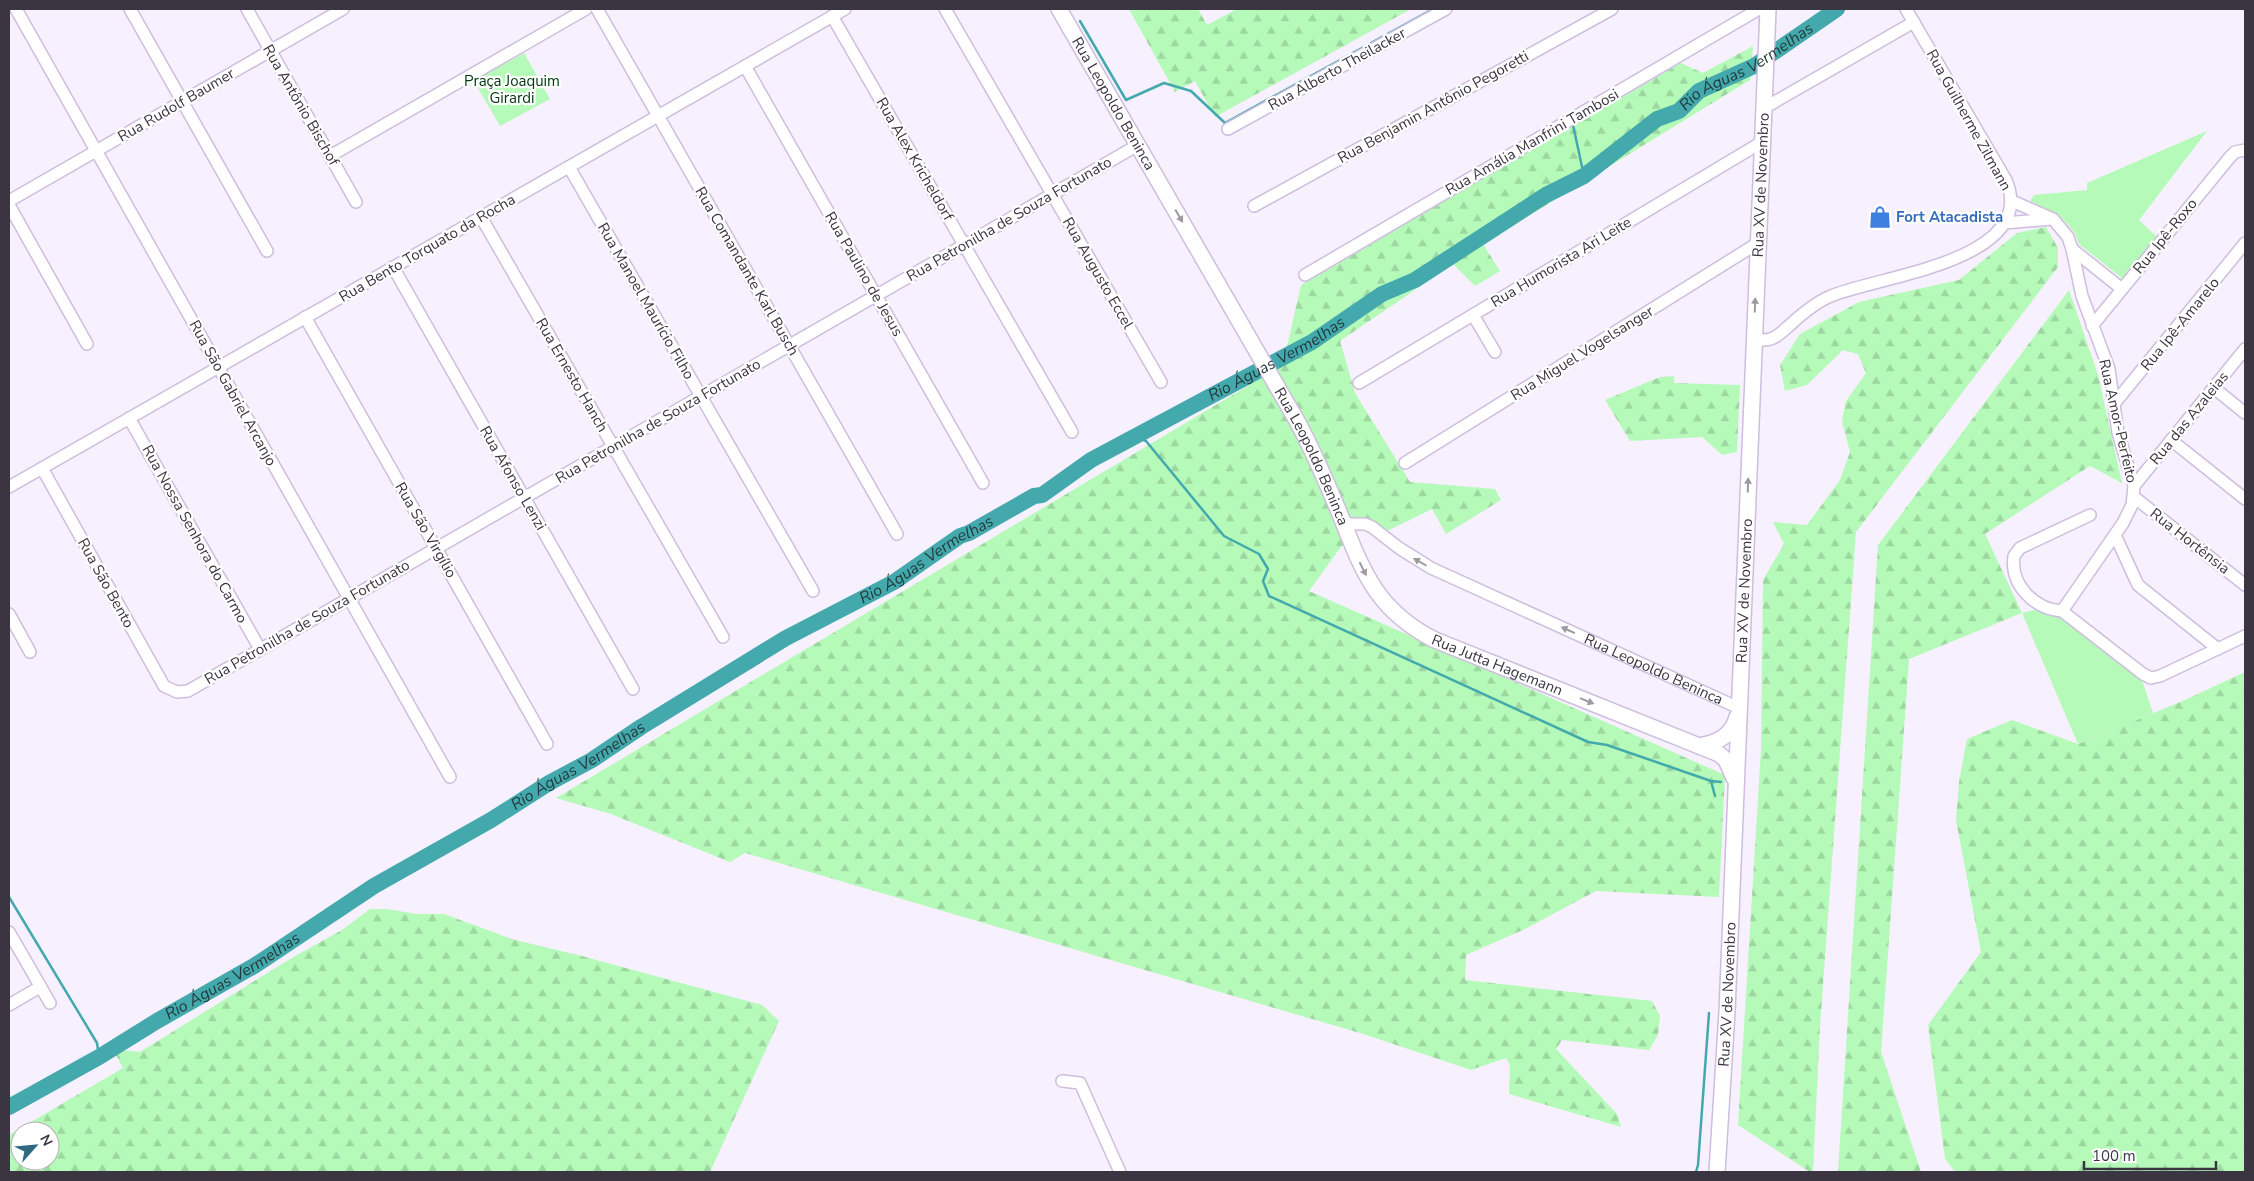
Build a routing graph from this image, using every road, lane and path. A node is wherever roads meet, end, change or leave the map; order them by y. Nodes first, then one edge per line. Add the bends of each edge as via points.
1 (16, 9) edge
2 (130, 9) edge
3 (247, 9) edge
4 (343, 9) edge
5 (586, 9) edge
6 (597, 9) edge
7 (845, 9) edge
8 (944, 9) edge
9 (1059, 9) edge
10 (1446, 9) edge
11 (1612, 9) edge
12 (1759, 9) edge
13 (1768, 9) edge
14 (1906, 9) edge
15 (9, 13) edge
16 (832, 16) junction
17 (1914, 22) junction
18 (270, 51) junction
19 (745, 66) junction
20 (183, 101) junction
21 (1764, 108) junction
22 (658, 116) junction
23 (1228, 129) dead end
24 (1762, 142) junction
25 (1138, 145) junction
26 (2243, 150) edge
27 (96, 151) junction
28 (330, 156) junction
29 (569, 167) junction
30 (1052, 195) junction
31 (9, 201) edge
32 (2012, 201) junction
33 (356, 202) dead end
34 (9, 205) edge
35 (1254, 206) dead end
36 (481, 217) junction
37 (2053, 219) junction
38 (2004, 223) junction
39 (1758, 243) junction
40 (2245, 243) edge
41 (964, 245) junction
42 (2072, 249) junction
43 (268, 250) dead end
44 (393, 267) junction
45 (1306, 275) dead end
46 (2122, 288) junction
47 (876, 296) junction
48 (1473, 315) junction
49 (305, 317) junction
50 (2092, 326) junction
51 (1754, 340) junction
52 (87, 344) dead end
53 (789, 345) junction
54 (2245, 349) edge
55 (1495, 352) dead end
56 (218, 367) junction
57 (1161, 382) dead end
58 (1359, 383) dead end
59 (2214, 388) junction
60 (701, 396) junction
61 (2114, 404) junction
62 (2245, 413) edge
63 (129, 418) junction
64 (1072, 432) dead end
65 (2171, 440) junction
66 (613, 446) junction
67 (1405, 463) dead end
68 (42, 468) junction
69 (983, 483) dead end
70 (9, 487) edge
71 (2134, 491) junction
72 (524, 498) junction
73 (2245, 499) edge
74 (2090, 515) dead end
75 (1344, 524) junction
76 (897, 534) dead end
77 (2115, 535) junction
78 (436, 548) junction
79 (2245, 585) edge
80 (812, 591) dead end
81 (349, 598) junction
82 (2062, 611) junction
83 (9, 614) edge
84 (2245, 636) edge
85 (723, 637) dead end
86 (260, 649) junction
87 (2218, 649) junction
88 (30, 652) dead end
89 (633, 689) dead end
90 (177, 692) joint
91 (1739, 708) junction
92 (547, 744) dead end
93 (1699, 746) junction
94 (450, 777) dead end
95 (1736, 784) junction
96 (9, 932) edge
97 (40, 987) junction
98 (50, 1003) dead end
99 (9, 1005) edge
100 (1062, 1081) dead end
101 (1120, 1172) edge
102 (1717, 1172) edge

1 - 15 street
1 - 27 street, Rua São Gabriel Arcanjo
2 - 20 street
3 - 18 street, Rua Antônio Bischof
4 - 18 street, Rua Rudolf Baumer
5 - 28 street
6 - 22 street, Rua Comandante Karl Busch
7 - 16 street, Rua Bento Torquato da Rocha
8 - 30 street, Rua Augusto Eccel
9 - 25 main road, Rua Leopoldo Beninca
10 - 23 street, Rua Alberto Theilacker
11 - 35 street, Rua Benjamin Antônio Pegoretti
12 - 45 street, Rua Amália Manfrini Tambosi
13 - 21 main road, Rua XV de Novembro
14 - 17 street, Rua Guilherme Zilmann
16 - 19 street, Rua Bento Torquato da Rocha
16 - 41 street, Rua Alex Kricheldorf
17 - 21 street
17 - 32 street, Rua Guilherme Zilmann via 2006,180
18 - 20 street, Rua Rudolf Baumer
18 - 28 street, Rua Antônio Bischof
19 - 22 street, Rua Bento Torquato da Rocha
19 - 47 street, Rua Paulino de Jesus
20 - 27 street, Rua Rudolf Baumer
20 - 43 street
21 - 24 main road, Rua XV de Novembro
22 - 29 street, Rua Bento Torquato da Rocha
22 - 53 street, Rua Comandante Karl Busch
24 - 39 main road, Rua XV de Novembro
24 - 48 street, Rua Humorista Ari Leite
25 - 30 street, Rua Petronilha de Souza Fortunato
25 -> 75 main road, Rua Leopoldo Beninca via 1310,446
26 - 46 street, Rua Ipê-Roxo via 2230,157
27 - 31 street, Rua Rudolf Baumer
27 - 56 street, Rua São Gabriel Arcanjo
28 - 33 street, Rua Antônio Bischof
29 - 36 street, Rua Bento Torquato da Rocha
29 - 60 street, Rua Manoel Maurício Filho
30 - 41 street, Rua Petronilha de Souza Fortunato
30 - 57 street, Rua Augusto Eccel
32 - 37 street
32 - 38 street, Rua Guilherme Zilmann
34 - 52 street
36 - 44 street, Rua Bento Torquato da Rocha
36 - 66 street, Rua Ernesto Hanch
37 - 38 street
37 - 42 street, Rua Amor-Perfeito via 2062,228
38 - 51 street, Rua Guilherme Zilmann via 1985,242 1957,258 1834,295 1809,308 1776,336
51 -> 39 main road, Rua XV de Novembro
39 - 67 street, Rua Miguel Vogelsanger
40 - 61 street, Rua Ipê-Amarelo
41 - 47 street, Rua Petronilha de Souza Fortunato
41 - 64 street, Rua Alex Kricheldorf
42 - 46 street
42 - 50 street, Rua Amor-Perfeito
44 - 49 street, Rua Bento Torquato da Rocha
44 - 72 street, Rua Afonso Lenzi
46 - 50 street, Rua Ipê-Roxo
47 - 53 street, Rua Petronilha de Souza Fortunato
47 - 69 street, Rua Paulino de Jesus
48 - 55 street
48 - 58 street, Rua Humorista Ari Leite
49 - 56 street, Rua Bento Torquato da Rocha
49 - 78 street, Rua São Virgílio
50 - 61 street, Rua Amor-Perfeito via 2108,369
91 -> 51 main road, Rua XV de Novembro
53 - 60 street, Rua Petronilha de Souza Fortunato
53 - 76 street, Rua Comandante Karl Busch
54 - 59 street, Rua das Azaleias
56 - 63 street, Rua Bento Torquato da Rocha
56 - 81 street, Rua São Gabriel Arcanjo
59 - 62 street
59 - 65 street, Rua das Azaleias
60 - 66 street, Rua Petronilha de Souza Fortunato
60 - 80 street, Rua Manoel Maurício Filho
61 - 71 street, Rua Amor-Perfeito
63 - 68 street, Rua Bento Torquato da Rocha
63 - 86 street, Rua Nossa Senhora do Carmo
65 - 71 street, Rua das Azaleias
65 - 73 street
66 - 72 street, Rua Petronilha de Souza Fortunato
66 - 85 street, Rua Ernesto Hanch
68 - 70 street, Rua Bento Torquato da Rocha
68 - 90 street, Rua São Bento via 164,686
71 - 77 street, Rua Amor-Perfeito via 2129,513
71 - 79 street, Rua Hortênsia
72 - 78 street, Rua Petronilha de Souza Fortunato
72 - 89 street, Rua Afonso Lenzi
74 - 82 street via 2020,548 2014,556 2016,575 2025,593 2043,607
91 -> 75 street, Rua Leopoldo Beninca via 1431,568 1372,527
75 -> 93 main road, Rua Jutta Hagemann via 1363,569 1378,594 1395,615 1418,632
77 - 82 street, Rua Amor-Perfeito
77 - 87 street via 2138,585
78 - 81 street, Rua Petronilha de Souza Fortunato
78 - 92 street, Rua São Virgílio
81 - 86 street, Rua Petronilha de Souza Fortunato
81 - 94 street, Rua São Gabriel Arcanjo
82 - 87 street via 2151,678
83 - 88 street
84 - 87 street
86 - 90 street, Rua Petronilha de Souza Fortunato via 188,691
91 - 93 main road via 1736,721 1726,736
91 - 95 main road, Rua XV de Novembro
93 - 95 main road, Rua Jutta Hagemann via 1726,760
95 - 102 main road, Rua XV de Novembro via 1726,1040
96 - 97 street
97 - 98 street
97 - 99 street
100 - 101 street via 1080,1083

